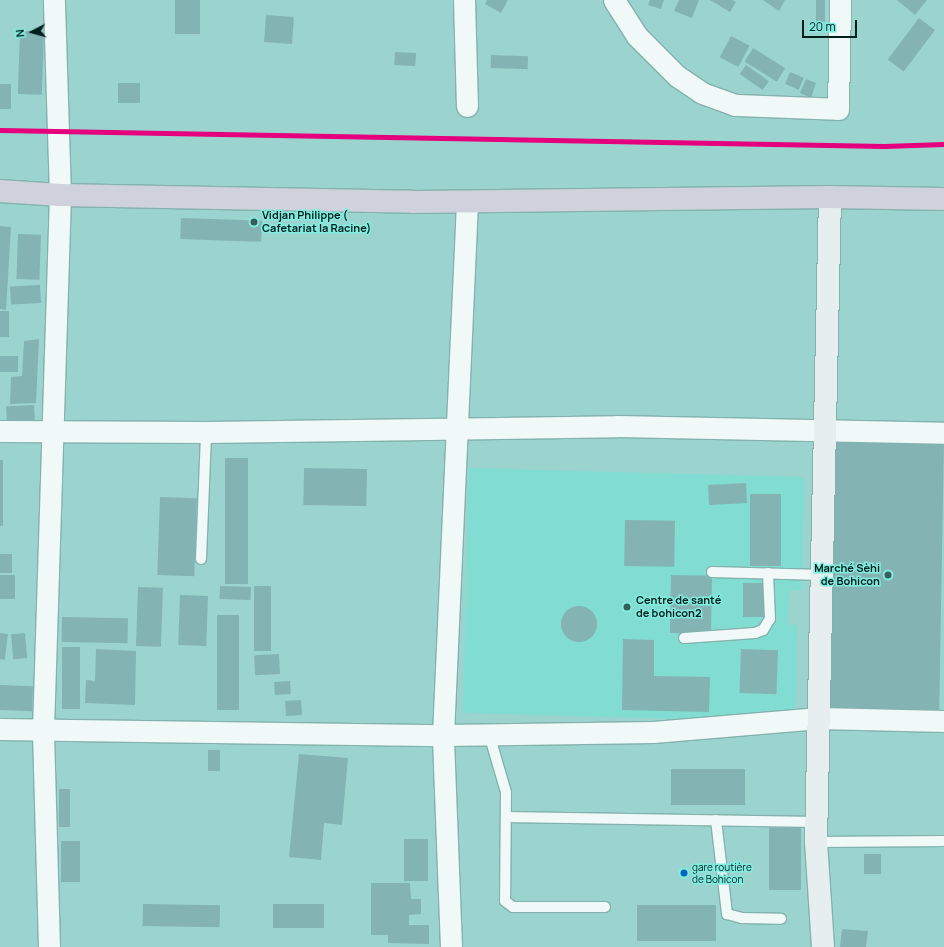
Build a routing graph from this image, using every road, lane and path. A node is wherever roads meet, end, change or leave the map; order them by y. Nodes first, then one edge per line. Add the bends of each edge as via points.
1 (54, 0) edge
2 (464, 0) edge
3 (614, 0) edge
4 (840, 0) edge
5 (467, 106) dead end
6 (0, 191) edge
7 (60, 195) junction
8 (830, 197) junction
9 (944, 199) edge
10 (467, 202) junction
11 (458, 427) junction
12 (0, 431) edge
13 (51, 431) junction
14 (826, 431) junction
15 (206, 432) junction
16 (944, 433) edge
17 (201, 559) dead end
18 (712, 572) dead end
19 (768, 573) junction
20 (822, 575) junction
21 (684, 638) dead end
22 (819, 718) junction
23 (944, 721) edge
24 (0, 729) edge
25 (44, 730) junction
26 (489, 734) junction
27 (443, 735) junction
28 (506, 817) junction
29 (716, 820) junction
30 (816, 832) junction
31 (944, 841) edge
32 (605, 907) dead end
33 (781, 919) dead end
34 (49, 947) edge
35 (451, 947) edge
36 (823, 947) edge

1 - 7 street
2 - 5 street
3 - 4 street via 641,41 677,76 702,93 735,105 838,109
6 - 7 highway
7 - 10 highway
7 - 13 street
8 - 9 highway
8 - 10 highway
8 - 14 main road
10 - 11 street
11 - 14 street via 617,426
11 - 15 street
11 - 27 street
12 - 13 street
13 - 15 street
13 - 25 street
14 - 16 street
14 - 20 main road
15 - 17 lane
18 - 19 lane
19 - 20 lane
19 - 21 lane via 770,619 763,630 755,633
20 - 22 main road
22 - 23 street
22 - 26 street via 653,732
22 - 30 main road
24 - 25 street
25 - 27 street
25 - 34 street
26 - 27 street
26 - 28 lane via 506,792
27 - 35 street
28 - 29 lane
28 - 32 lane via 505,901 513,907
29 - 30 lane
29 - 33 lane via 727,914 742,918
30 - 31 lane
30 - 36 main road

